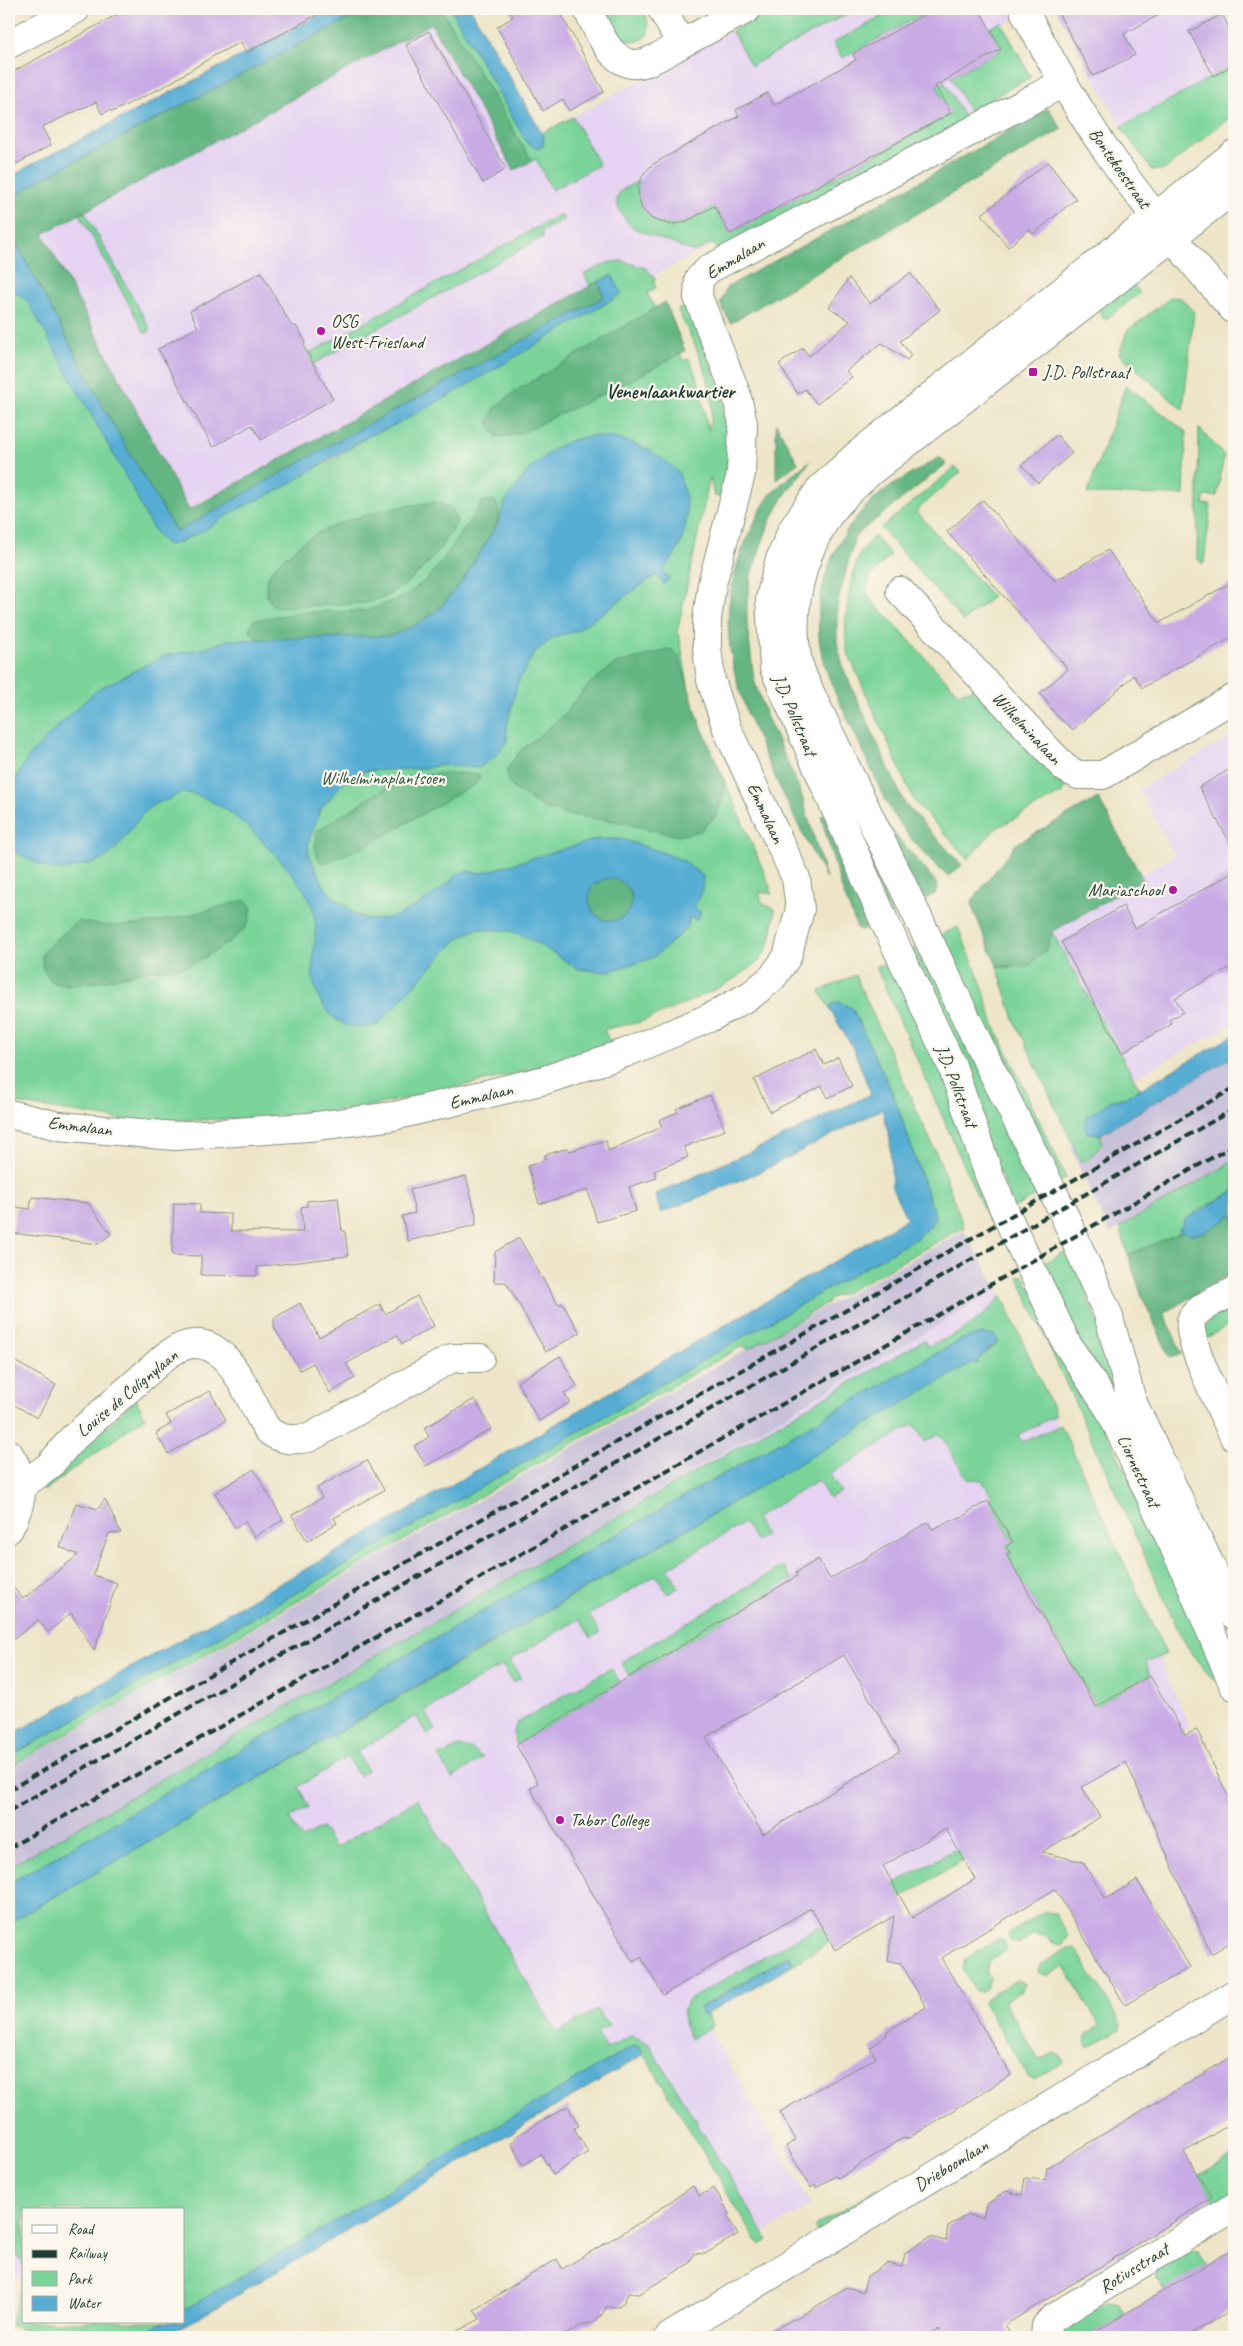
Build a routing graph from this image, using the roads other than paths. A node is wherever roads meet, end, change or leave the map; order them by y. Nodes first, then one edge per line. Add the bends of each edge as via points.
1 (76, 9) edge
2 (587, 9) edge
3 (662, 9) edge
4 (747, 9) edge
5 (1025, 13) dead end
6 (9, 44) edge
7 (681, 44) junction
8 (1063, 83) junction
9 (1234, 154) edge
10 (1234, 189) edge
11 (1155, 217) junction
12 (1172, 238) junction
13 (1234, 310) edge
14 (900, 591) dead end
15 (1234, 698) edge
16 (9, 1114) edge
17 (1061, 1208) joint
18 (1028, 1264) joint
19 (1234, 1291) edge
20 (480, 1358) dead end
21 (1234, 1437) edge
22 (9, 1454) edge
23 (23, 1485) junction
24 (9, 1529) edge
25 (1234, 1615) edge
26 (1234, 1686) edge
27 (1234, 1994) edge
28 (1234, 2207) edge
29 (669, 2337) edge
30 (1045, 2337) edge

1 - 6 street
2 - 7 street via 611,54 628,63 645,63
3 - 7 street
4 - 7 street
5 - 8 street, Bontekoestraat
8 - 11 street, Bontekoestraat
8 - 16 street, Emmalaan via 709,269 699,279 698,297 736,393 743,423 741,474 708,603 707,648 711,680 727,730 796,878 800,909 787,958 772,978 751,995 709,1018 625,1053 545,1080 394,1116 309,1127 175,1136 60,1126
9 - 11 street, J.D. Pollstraat
10 - 12 street, J.D. Pollstraat
11 - 12 street, Bontekoestraat
11 - 18 street, J.D. Pollstraat via 857,455 820,489 792,530 779,562 770,599 774,668 882,916 952,1066 989,1175
12 - 13 street, Bontekoestraat
12 - 17 street, J.D. Pollstraat via 870,472 841,500 813,542 796,599 798,663 982,1051
14 - 15 street, Wilhelminalaan via 1065,768 1078,775 1102,775
17 - 25 street, Liornestraat via 1108,1314 1132,1402
18 - 26 street, Liornestraat via 1067,1344 1111,1412 1183,1566
19 - 21 street via 1192,1317 1189,1325 1193,1343
20 - 23 street, Louise de Colignylaan via 452,1358 309,1438 293,1440 280,1438 267,1430 234,1368 220,1352 203,1345 185,1345 167,1355 72,1439 49,1466
22 - 23 street
23 - 24 street via 19,1507
27 - 29 street, Drieboomlaan
28 - 30 street, Rotiusstraat via 1053,2318 1046,2326

